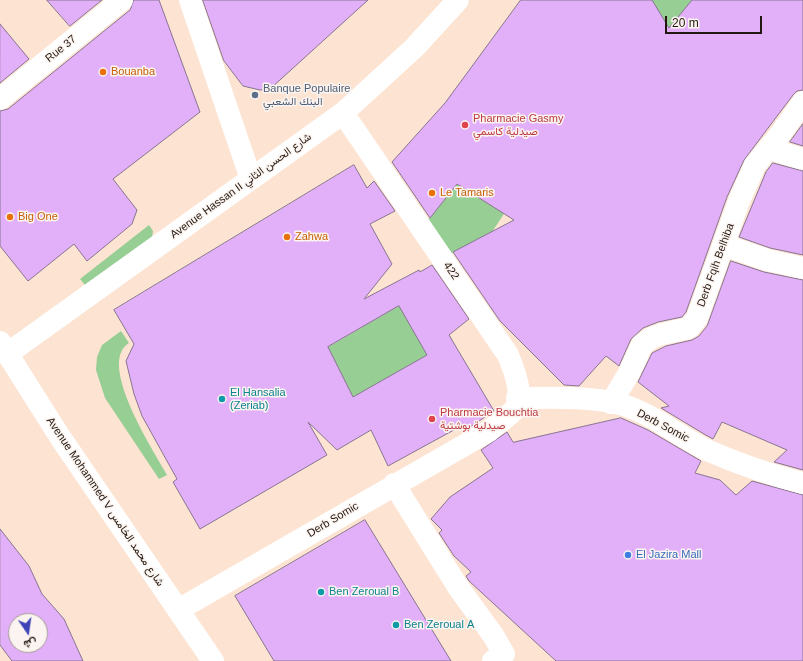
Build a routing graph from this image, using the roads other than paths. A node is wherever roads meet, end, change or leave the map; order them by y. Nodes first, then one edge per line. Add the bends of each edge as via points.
1 (122, 0) edge
2 (190, 0) edge
3 (458, 0) edge
4 (0, 99) edge
5 (803, 102) edge
6 (343, 113) junction
7 (769, 149) junction
8 (803, 159) edge
9 (251, 179) junction
10 (724, 245) junction
11 (803, 268) edge
12 (4, 348) edge
13 (517, 398) junction
14 (611, 403) junction
15 (803, 483) edge
16 (394, 484) junction
17 (178, 610) junction
18 (504, 659) edge
19 (213, 661) edge

1 - 4 street, Rue 37
2 - 9 street
3 - 6 street, Avenue Hassan II شارع الحسن الثاني via 414,48
5 - 7 street, Derb Fqih Belhiba
6 - 9 street, Avenue Hassan II شارع الحسن الثاني
6 - 13 street, 422 via 508,356 519,390
7 - 8 street
7 - 10 street, Derb Fqih Belhiba via 755,165
9 - 12 street, Avenue Hassan II شارع الحسن الثاني
10 - 11 street via 767,260
10 - 14 street, Derb Fqih Belhiba via 696,318 689,328 656,336 642,345 630,373
12 - 17 street, Avenue Mohammed V شارع محمد الخامس via 60,437
13 - 14 street, Derb Somic
13 - 16 street, Derb Somic via 514,410 488,430
14 - 15 street, Derb Somic via 620,404 643,415 708,450 781,478
16 - 17 street, Derb Somic
16 - 18 street via 458,587 493,635
17 - 19 street, Avenue Mohammed V شارع محمد الخامس

